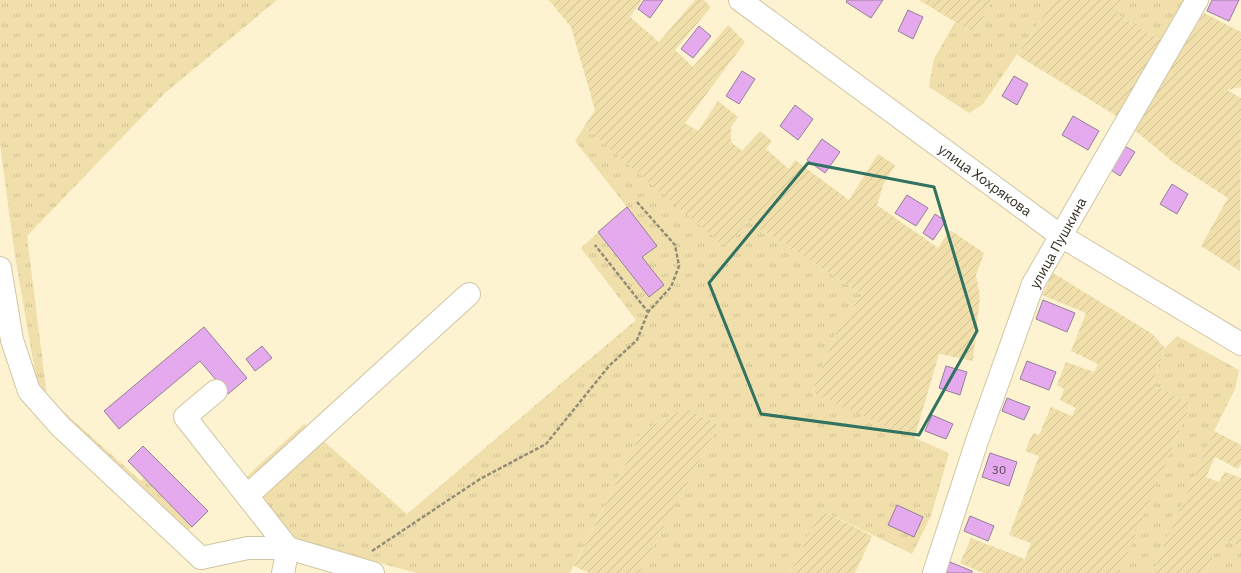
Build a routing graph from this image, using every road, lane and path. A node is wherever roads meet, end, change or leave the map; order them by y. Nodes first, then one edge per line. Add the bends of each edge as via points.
1 (740, 0) edge
2 (1197, 0) edge
3 (637, 202) dead end
4 (1061, 236) junction
5 (595, 245) dead end
6 (0, 268) edge
7 (469, 294) dead end
8 (648, 312) junction
9 (1241, 344) edge
10 (216, 391) dead end
11 (248, 495) junction
12 (288, 548) junction
13 (200, 565) edge
14 (350, 566) junction
15 (283, 573) edge
16 (373, 573) edge
17 (934, 573) edge

1 - 4 street, улица Хохрякова
2 - 4 street, улица Пушкина
3 - 8 path via 675,245 679,266 671,287
4 - 9 street, улица Хохрякова
4 - 17 street, улица Пушкина via 1032,284
5 - 8 path
6 - 13 street via 12,340 29,391 60,426
7 - 11 street
8 - 14 path via 637,340 609,366 546,444 480,478
10 - 11 street via 186,417
11 - 12 street
12 - 13 street via 248,548
12 - 14 street
12 - 15 street
14 - 16 street

